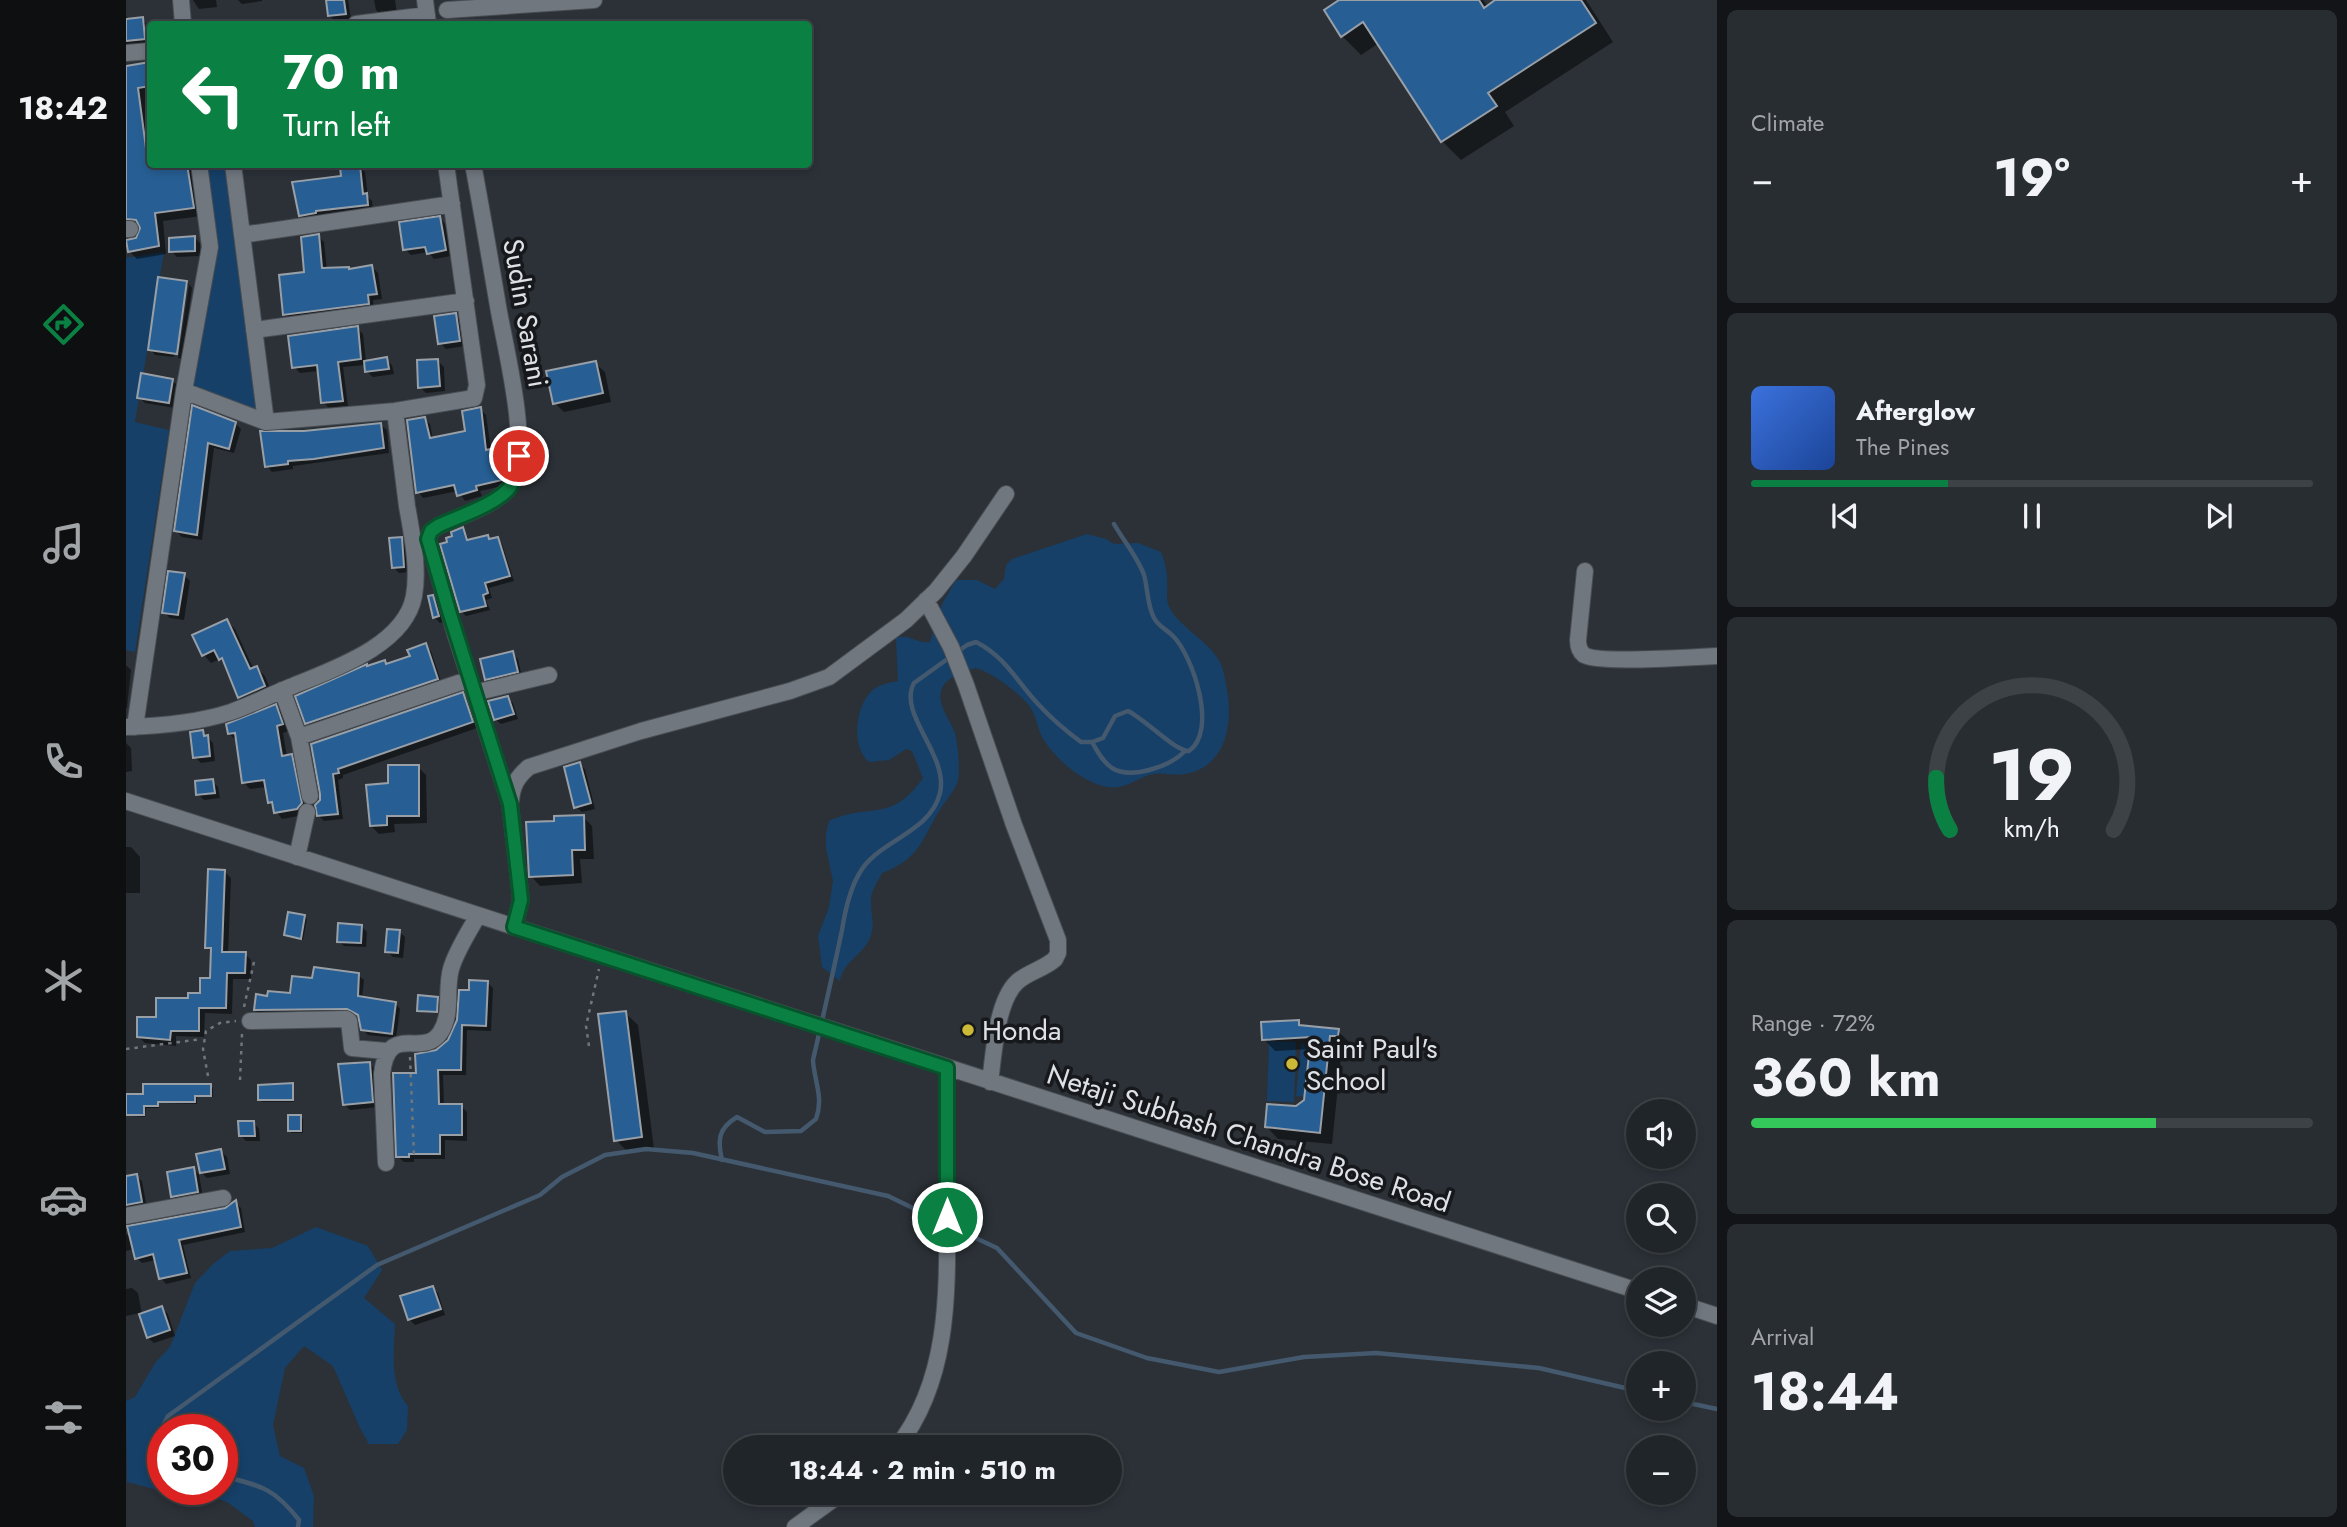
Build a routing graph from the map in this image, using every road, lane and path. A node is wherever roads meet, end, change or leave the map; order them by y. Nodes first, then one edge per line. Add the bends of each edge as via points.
1 (181, 0) edge
2 (594, 0) edge
3 (447, 12) edge
4 (427, 14) edge
5 (183, 21) edge
6 (377, 21) edge
7 (147, 51) edge
8 (126, 53) edge
9 (200, 168) edge
10 (234, 168) edge
11 (447, 168) edge
12 (474, 168) edge
13 (452, 204) junction
14 (242, 234) junction
15 (466, 301) junction
16 (254, 330) junction
17 (184, 391) junction
18 (395, 411) junction
19 (266, 422) junction
20 (1006, 494) dead end
21 (1586, 571) dead end
22 (926, 600) junction
23 (1717, 656) edge
24 (549, 675) dead end
25 (472, 686) junction
26 (282, 690) junction
27 (130, 727) edge
28 (299, 737) junction
29 (528, 767) junction
30 (501, 775) junction
31 (126, 801) edge
32 (510, 804) junction
33 (297, 857) junction
34 (478, 915) junction
35 (514, 927) junction
36 (603, 956) junction
37 (250, 1021) joint
38 (204, 1039) junction
39 (410, 1044) junction
40 (589, 1046) dead end
41 (126, 1049) edge
42 (386, 1051) junction
43 (947, 1068) junction
44 (208, 1076) dead end
45 (990, 1082) junction
46 (414, 1155) dead end
47 (386, 1163) dead end
48 (223, 1198) dead end
49 (126, 1216) edge
50 (1626, 1287) edge
51 (1696, 1310) edge
52 (1717, 1316) edge
53 (906, 1435) edge
54 (825, 1505) edge
55 (795, 1527) edge

1 - 5 street
2 - 3 street
3 - 4 street
4 - 6 street
7 - 8 street
9 - 17 street via 210,247
10 - 14 street
11 - 13 street
12 - 25 street, Sudin Sarani via 516,408 519,456 511,486 502,496 434,528 429,535
13 - 14 street
13 - 15 street
14 - 16 street
15 - 16 street
15 - 18 street via 477,385 474,398
16 - 19 street
17 - 19 street
17 - 27 street
18 - 19 street
18 - 26 street via 414,551 415,582 409,612 376,646
20 - 22 street via 964,556
21 - 23 street via 1578,640 1585,655 1604,659
22 - 29 street via 829,677
22 - 45 street via 951,647 1058,940 1055,959 1018,981 1007,997
24 - 25 street
25 - 28 street
25 - 30 street
26 - 27 street via 230,712 165,727
26 - 28 street
28 - 33 street via 308,804
29 - 30 street
29 - 32 street via 518,776
30 - 32 street
31 - 33 street, Netaji Subhash Chandra Bose Road
32 - 35 street via 521,900
33 - 34 street, Netaji Subhash Chandra Bose Road
34 - 35 street, Netaji Subhash Chandra Bose Road
34 - 39 street via 451,970 440,1034
35 - 36 street, Netaji Subhash Chandra Bose Road
36 - 40 path via 586,1026
36 - 43 street, Netaji Subhash Chandra Bose Road
37 - 38 path via 220,1023 206,1031
37 - 42 street via 346,1019 352,1048
38 - 41 path
38 - 44 path
39 - 42 street
39 - 46 path
42 - 47 street via 382,1074
43 - 45 street, Netaji Subhash Chandra Bose Road
43 - 53 street via 944,1325 925,1398
45 - 50 street, Netaji Subhash Chandra Bose Road
48 - 49 street
51 - 52 street
54 - 55 street

